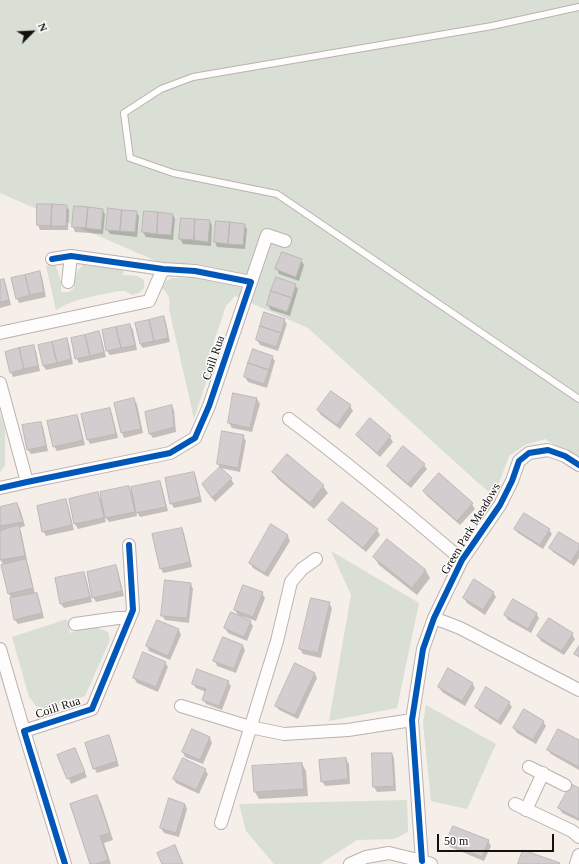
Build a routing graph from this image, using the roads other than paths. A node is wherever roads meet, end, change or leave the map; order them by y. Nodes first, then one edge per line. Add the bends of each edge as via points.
1 (579, 8) edge
2 (285, 241) dead end
3 (71, 256) junction
4 (52, 259) dead end
5 (163, 269) junction
6 (68, 282) dead end
7 (251, 282) junction
8 (0, 333) edge
9 (0, 383) edge
10 (579, 399) edge
11 (289, 419) dead end
12 (579, 466) edge
13 (27, 482) junction
14 (0, 488) edge
15 (129, 545) dead end
16 (316, 559) dead end
17 (462, 560) junction
18 (129, 618) junction
19 (434, 618) junction
20 (75, 624) dead end
21 (0, 649) edge
22 (579, 690) edge
23 (181, 706) dead end
24 (412, 720) junction
25 (250, 727) junction
26 (24, 731) junction
27 (529, 767) dead end
28 (543, 773) junction
29 (565, 785) dead end
30 (515, 804) dead end
31 (526, 810) junction
32 (221, 823) dead end
33 (579, 837) edge
34 (579, 855) edge
35 (427, 862) edge
36 (66, 864) edge
37 (350, 864) edge
38 (576, 864) edge

1 - 10 lane via 492,26 193,77 161,89 124,113 130,158 173,173 277,194
2 - 7 street, Coill Rua via 267,235
3 - 4 street
3 - 5 street
3 - 6 street
5 - 7 street via 195,271
5 - 8 street via 149,301
7 - 13 street, Coill Rua via 209,406 195,438 170,453
9 - 13 street
11 - 17 street, Green Park Meadows via 373,484
12 - 17 street, Green Park Meadows via 565,456 548,450 529,453 519,461 500,505
13 - 14 street, Coill Rua
15 - 18 street, Coill Rua via 133,610
16 - 25 street via 290,582 277,641
17 - 19 street, Green Park Meadows
18 - 20 street
18 - 26 street, Coill Rua via 92,708
19 - 22 street via 460,628
19 - 24 street, Green Park Meadows via 423,649
21 - 26 street, Coill Rua
23 - 25 street
24 - 25 street via 348,730 284,734
24 - 35 street, Green Park Meadows
25 - 32 street
26 - 36 street, Coill Rua
27 - 28 street
28 - 29 street
28 - 31 street
30 - 31 street
31 - 33 street via 572,830
34 - 38 street
35 - 37 street, Green Park Meadows via 389,853 366,857

